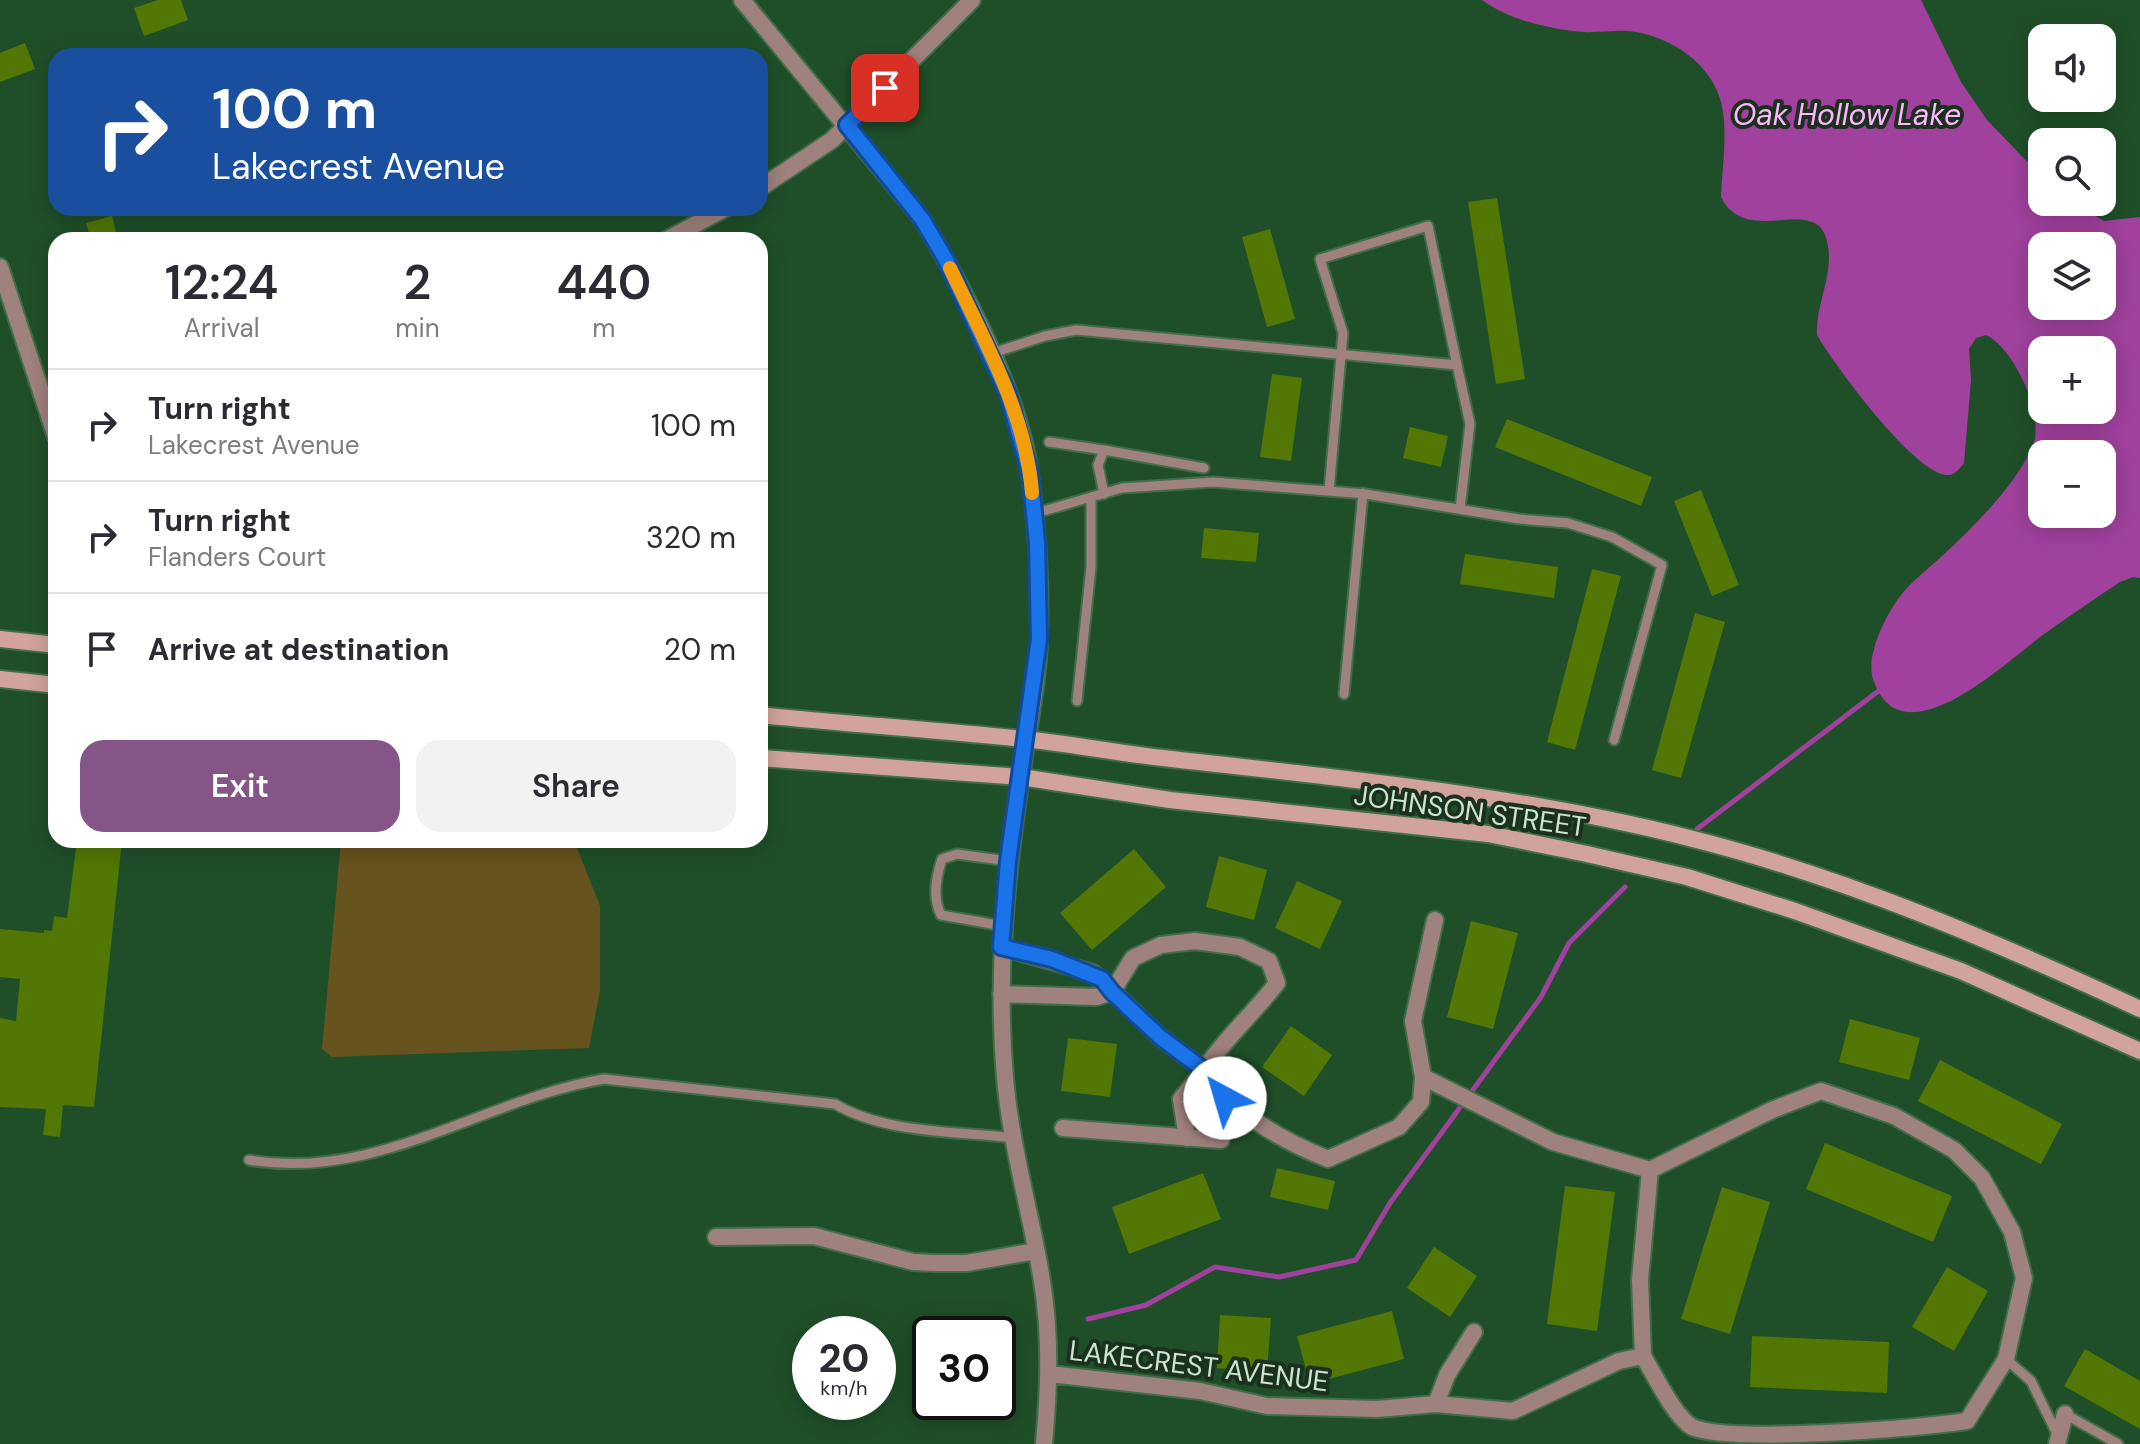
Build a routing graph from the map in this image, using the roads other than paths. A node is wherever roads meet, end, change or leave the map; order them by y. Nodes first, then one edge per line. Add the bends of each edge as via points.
1 (742, 0) edge
2 (972, 0) edge
3 (847, 125) junction
4 (768, 182) edge
5 (711, 216) edge
6 (681, 232) edge
7 (0, 267) edge
8 (990, 354) junction
9 (1342, 355) junction
10 (1457, 365) junction
11 (48, 413) edge
12 (1049, 442) dead end
13 (1104, 450) junction
14 (1204, 468) dead end
15 (1329, 491) junction
16 (1363, 493) junction
17 (1104, 494) junction
18 (1091, 499) junction
19 (1460, 509) junction
20 (1033, 514) junction
21 (0, 639) edge
22 (48, 644) edge
23 (0, 679) edge
24 (48, 684) edge
25 (1344, 694) dead end
26 (1077, 701) dead end
27 (768, 716) edge
28 (1026, 739) junction
29 (1614, 740) dead end
30 (768, 759) edge
31 (1021, 777) junction
32 (1008, 861) junction
33 (1435, 920) dead end
34 (1003, 926) junction
35 (1001, 947) junction
36 (1112, 992) junction
37 (1001, 994) junction
38 (2140, 1009) edge
39 (2140, 1051) edge
40 (1204, 1070) junction
41 (1423, 1077) junction
42 (1063, 1128) dead end
43 (1013, 1138) junction
44 (1187, 1138) junction
45 (1221, 1140) dead end
46 (249, 1160) dead end
47 (1650, 1170) junction
48 (716, 1237) dead end
49 (1036, 1251) junction
50 (1474, 1332) dead end
51 (1643, 1356) junction
52 (2006, 1359) junction
53 (1050, 1374) junction
54 (1436, 1404) junction
55 (2065, 1414) joint
56 (2058, 1441) edge
57 (1044, 1444) edge
58 (2118, 1444) edge

1 - 3 street, LAKECREST AVENUE
2 - 3 street
3 - 4 street
3 - 8 street, LAKECREST AVENUE via 922,219
5 - 6 street
7 - 11 street
8 - 9 lane via 1076,330
8 - 20 street, LAKECREST AVENUE via 1008,394 1030,473
9 - 10 lane
9 - 10 lane via 1343,333 1320,259 1428,226
9 - 15 lane
10 - 19 lane via 1470,424
12 - 13 lane
13 - 14 lane
13 - 17 lane via 1098,465
15 - 16 lane
15 - 17 lane via 1213,482
16 - 19 lane
16 - 25 lane
17 - 18 lane
18 - 20 lane
18 - 26 lane via 1091,567
19 - 29 lane via 1568,523 1612,537 1662,565
20 - 28 street, LAKECREST AVENUE via 1039,639
21 - 22 main road
23 - 24 main road
27 - 28 main road, JOHNSON STREET
28 - 31 street, LAKECREST AVENUE
28 - 38 main road, JOHNSON STREET via 1376,780 1512,801 1696,840 1958,928
30 - 31 main road, JOHNSON STREET
31 - 32 street, LAKECREST AVENUE
31 - 39 main road, JOHNSON STREET via 1170,800 1488,834 1687,877 1961,971
32 - 34 street, LAKECREST AVENUE
32 - 34 lane via 957,854 942,859 937,873 941,915
33 - 41 street via 1413,1021
34 - 35 street, LAKECREST AVENUE
35 - 36 street via 1093,973
35 - 37 street, LAKECREST AVENUE
36 - 37 street via 1096,997
36 - 40 street
36 - 40 street via 1133,958 1161,945 1195,941 1240,947 1269,961 1277,983
37 - 43 street, LAKECREST AVENUE
40 - 41 street via 1225,1098 1283,1141 1328,1159 1399,1127 1421,1102
40 - 44 street via 1181,1099
41 - 47 street via 1553,1142
42 - 44 street
43 - 46 lane via 879,1122 835,1104 604,1079 570,1084 350,1160 281,1166
43 - 49 street, LAKECREST AVENUE
44 - 45 street
47 - 51 street via 1640,1280
47 - 52 street via 1821,1091 1894,1116 1954,1150 1982,1178 2012,1232 2024,1278
48 - 49 street via 814,1236 913,1262 967,1263
49 - 53 street, LAKECREST AVENUE
50 - 54 street
51 - 52 street via 1691,1427 1761,1436 1881,1433 1967,1421
51 - 54 street, LAKECREST AVENUE via 1619,1361 1513,1411
52 - 56 lane via 2031,1381
53 - 54 street, LAKECREST AVENUE via 1200,1391 1267,1406 1377,1409
53 - 57 street, LAKECREST AVENUE
55 - 56 street
55 - 58 lane

